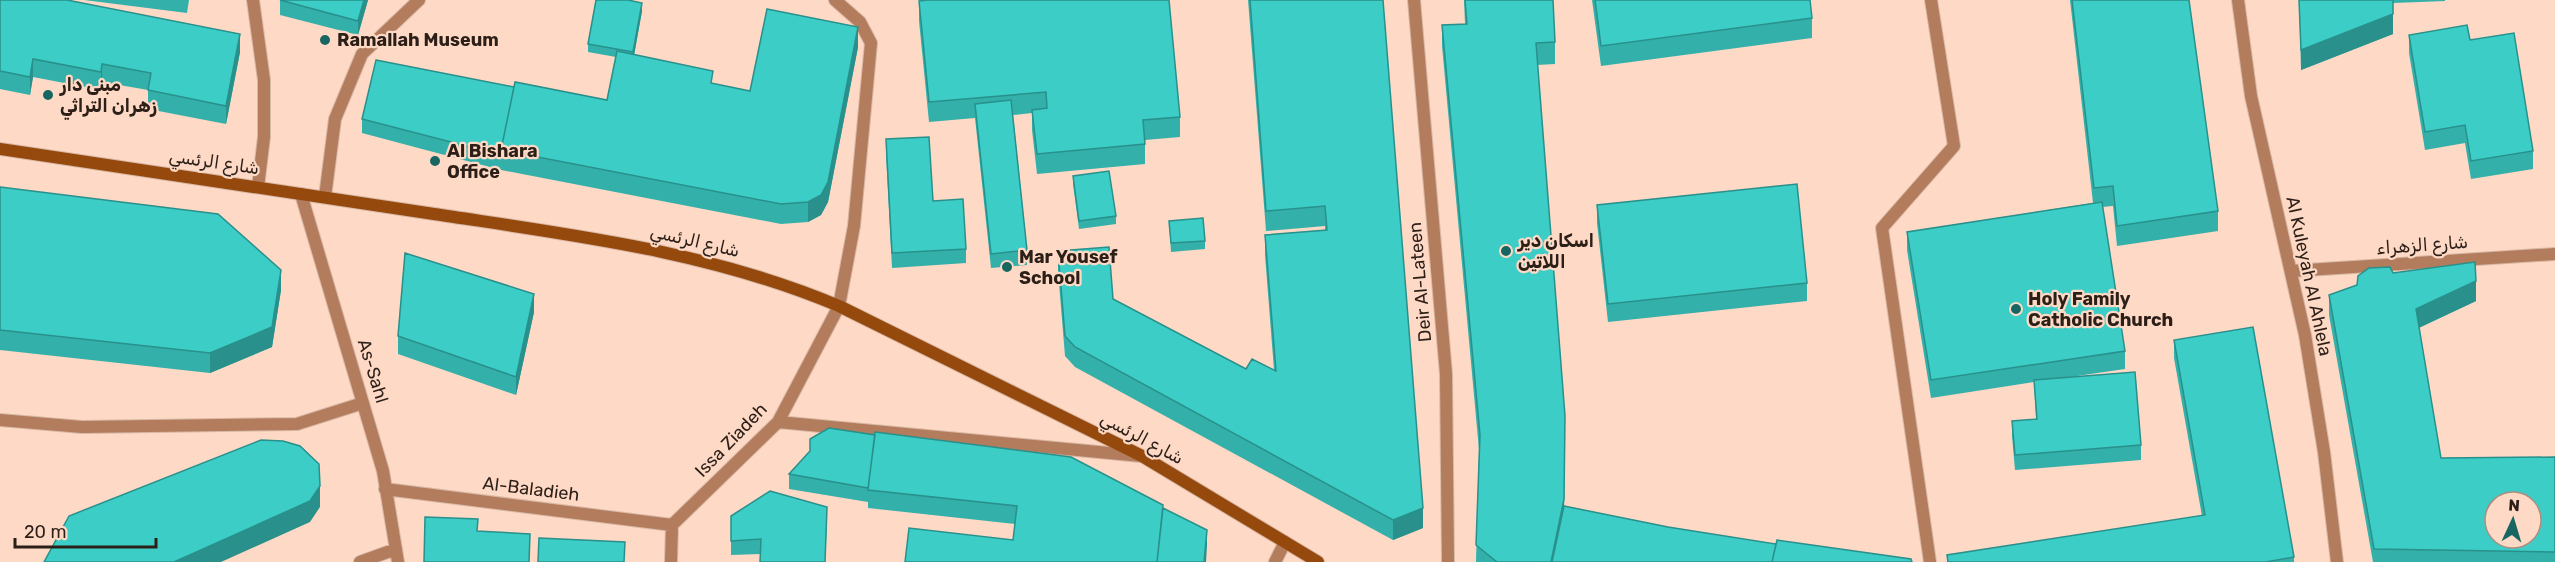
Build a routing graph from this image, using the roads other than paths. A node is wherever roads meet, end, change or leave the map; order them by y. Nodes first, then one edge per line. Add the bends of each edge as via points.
1 (253, 0) edge
2 (419, 0) edge
3 (835, 0) edge
4 (1414, 0) edge
5 (1931, 0) edge
6 (2238, 0) edge
7 (0, 149) edge
8 (258, 187) junction
9 (301, 194) junction
10 (325, 197) junction
11 (2555, 254) edge
12 (2292, 271) junction
13 (839, 306) junction
14 (363, 403) junction
15 (0, 420) edge
16 (778, 422) junction
17 (1142, 456) junction
18 (386, 489) junction
19 (672, 525) junction
20 (1286, 542) junction
21 (396, 549) junction
22 (360, 562) edge
23 (398, 562) edge
24 (671, 562) edge
25 (1275, 562) edge
26 (1318, 562) edge
27 (1448, 562) edge
28 (1930, 562) edge
29 (2337, 562) edge

1 - 8 street via 264,81 264,137
2 - 10 street via 362,54 335,119
3 - 13 street, Issa Ziadeh via 860,22 871,44 854,226
4 - 27 street, Deir Al-Lateen via 1446,374
5 - 28 street via 1954,146 1882,228
6 - 12 street, Al Kuleyah Al Ahlela via 2251,96
7 - 8 main road, شارع الرئسي
8 - 9 main road, شارع الرئسي
9 - 10 main road, شارع الرئسي
9 - 14 street, As-Sahl
10 - 13 main road, شارع الرئسي via 683,255 744,271
11 - 12 street, شارع الزهراء
12 - 29 street, Al Kuleyah Al Ahlela via 2324,452
13 - 16 street, Issa Ziadeh
13 - 17 main road, شارع الرئسي
14 - 15 street via 297,424 82,428
14 - 18 street, As-Sahl
16 - 17 street
16 - 19 street, Issa Ziadeh
17 - 20 main road, شارع الرئسي
18 - 19 street, Al-Baladieh
18 - 21 street, As-Sahl
19 - 24 street
20 - 25 street
20 - 26 main road, شارع الرئسي
21 - 22 street
21 - 23 street, As-Sahl

